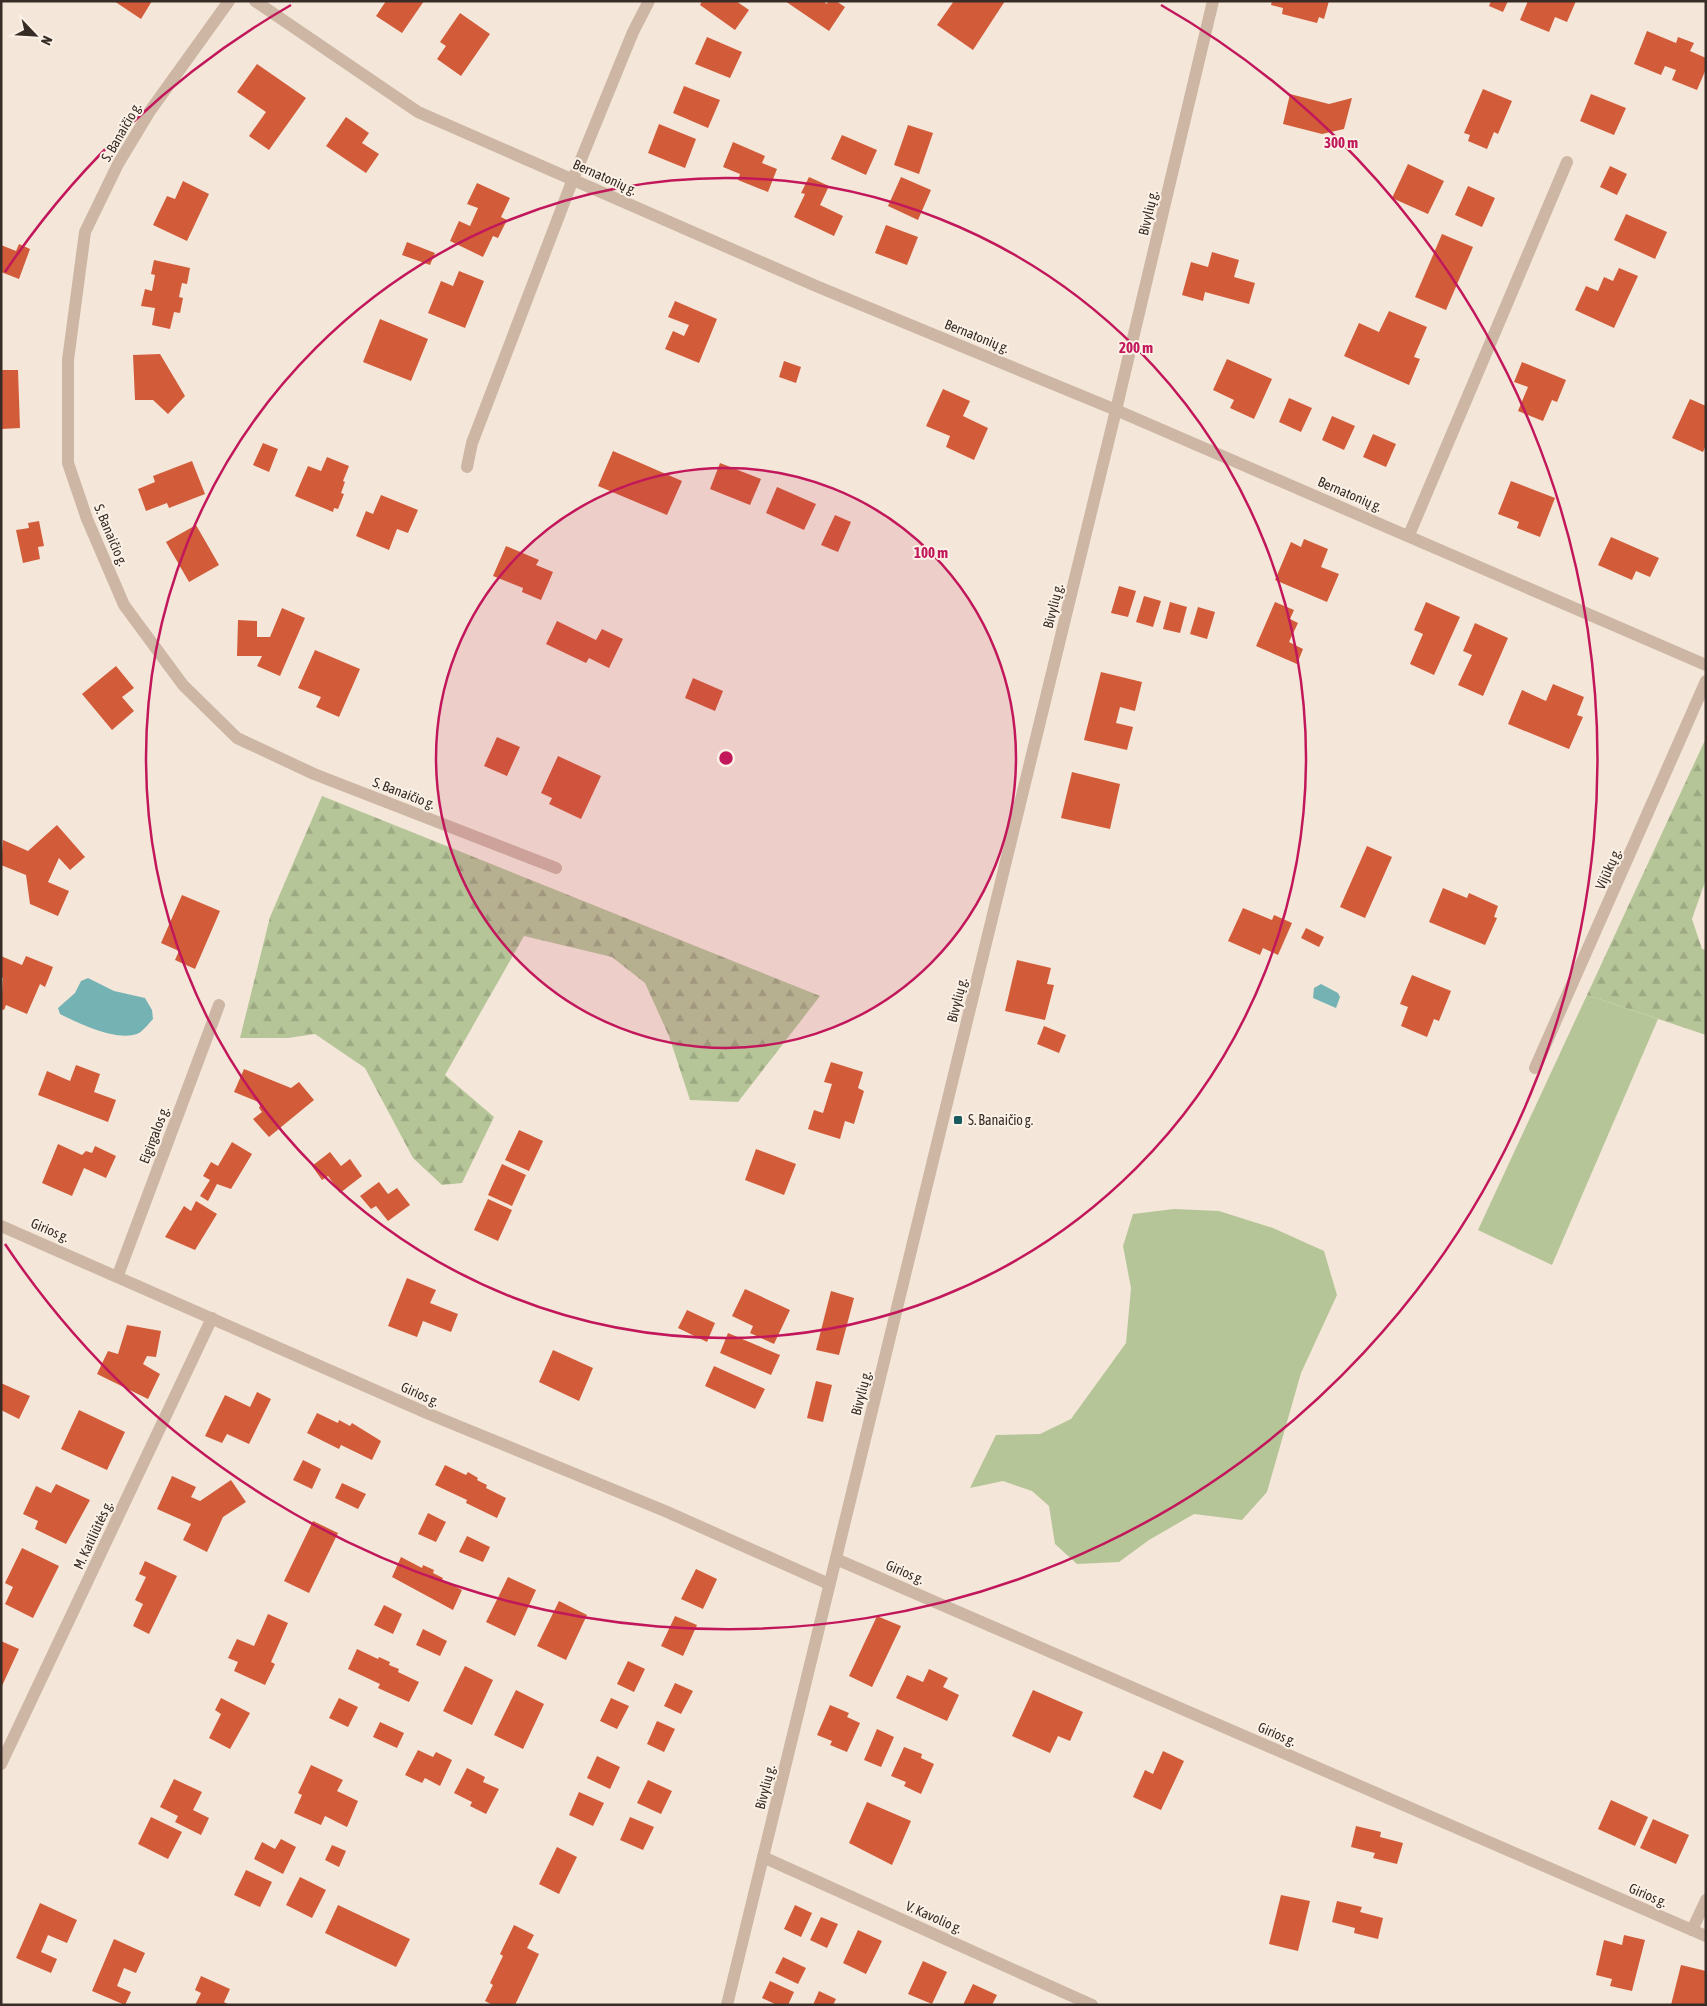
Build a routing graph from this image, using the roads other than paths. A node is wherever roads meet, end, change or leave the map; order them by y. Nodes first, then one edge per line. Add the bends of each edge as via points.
1 (229, 1) edge
2 (255, 1) edge
3 (649, 1) edge
4 (1213, 1) edge
5 (1567, 162) dead end
6 (573, 179) junction
7 (1116, 410) junction
8 (467, 467) dead end
9 (1409, 535) junction
10 (1706, 665) edge
11 (1706, 681) edge
12 (556, 868) dead end
13 (219, 1006) dead end
14 (1536, 1068) dead end
15 (1, 1226) edge
16 (118, 1275) junction
17 (212, 1318) junction
18 (836, 1559) junction
19 (829, 1584) junction
20 (1, 1764) edge
21 (763, 1857) junction
22 (1706, 1900) edge
23 (1692, 1930) junction
24 (1706, 1936) edge
25 (727, 2005) edge
26 (1092, 2005) edge

1 - 12 street, S. Banaičio g. via 150,111 118,164 85,232 68,360 68,463 87,519 124,605 183,685 238,738 314,774
2 - 6 street, Bernatonių g. via 418,112
3 - 6 street via 633,32
4 - 7 street, Bivylių g.
5 - 9 street
6 - 7 street, Bernatonių g. via 816,286
6 - 8 street via 472,444
7 - 9 street, Bernatonių g.
7 - 18 street, Bivylių g.
9 - 10 street, Bernatonių g.
11 - 14 street, Vijūkų g.
13 - 16 street, Eigirgalos g.
15 - 16 street, Girios g.
16 - 17 street, Girios g.
17 - 19 street, Girios g.
17 - 20 street, M. Katiliūtės g.
18 - 19 street, Bivylių g.
18 - 23 street, Girios g.
19 - 21 street, Bivylių g.
21 - 25 street, Bivylių g.
21 - 26 street, V. Kavolio g.
22 - 23 street
23 - 24 street, Girios g.

